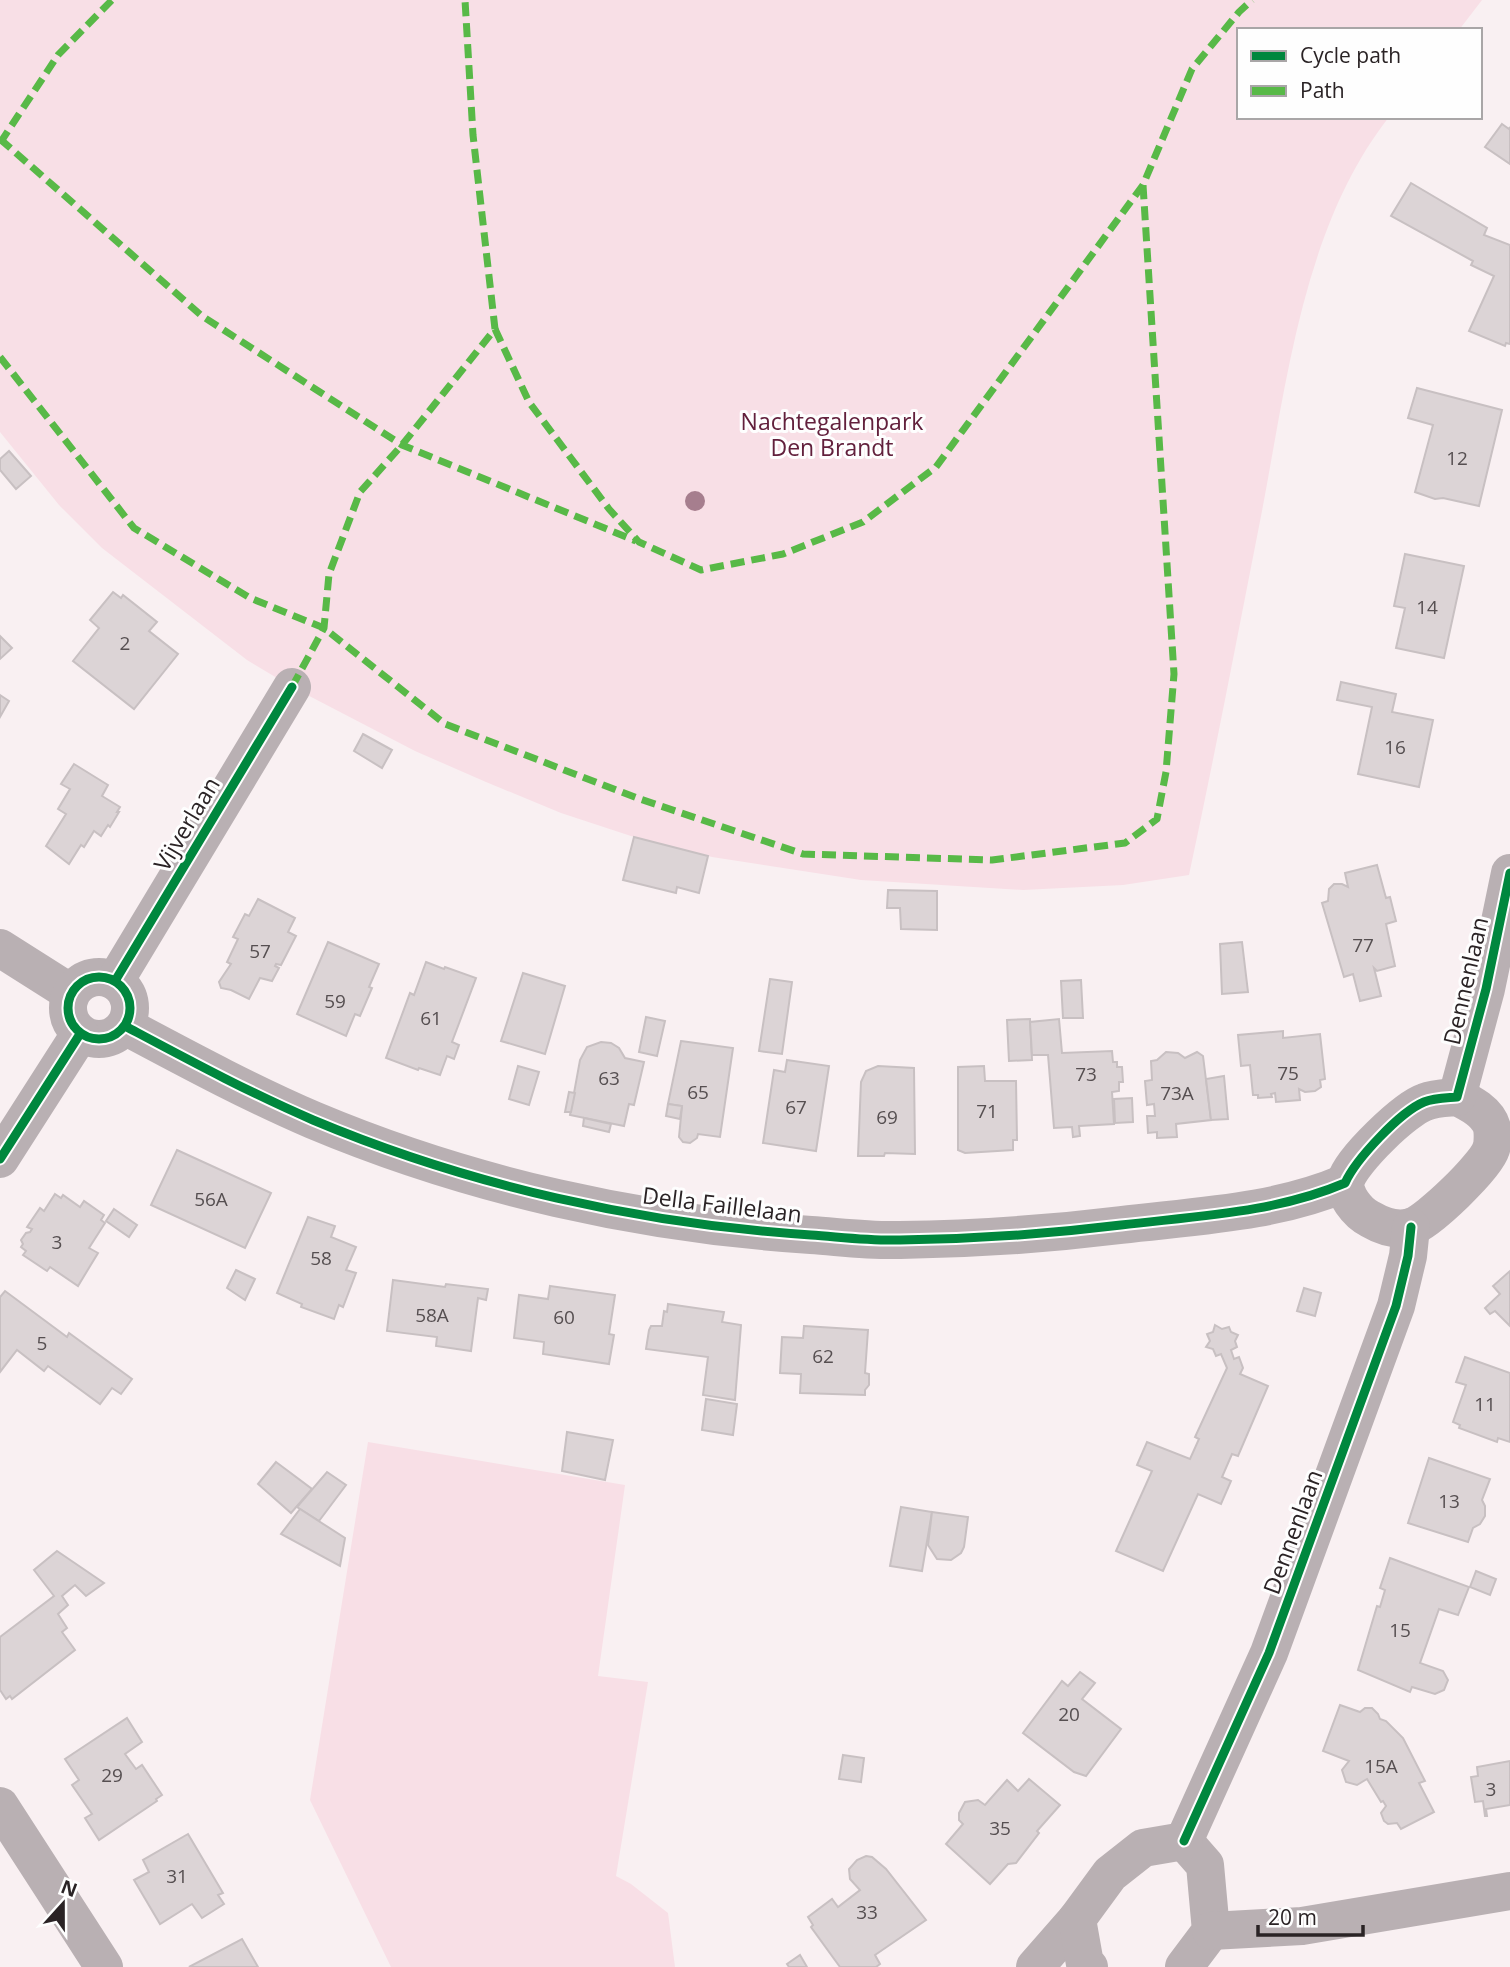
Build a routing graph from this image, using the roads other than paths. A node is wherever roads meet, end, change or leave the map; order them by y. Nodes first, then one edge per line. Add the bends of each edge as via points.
1 (292, 687) dead end
2 (1510, 873) edge
3 (0, 948) edge
4 (116, 981) junction
5 (71, 993) junction
6 (125, 1026) junction
7 (80, 1034) junction
8 (1457, 1097) junction
9 (1500, 1150) edge
10 (0, 1159) edge
11 (1345, 1183) junction
12 (1411, 1227) junction
13 (0, 1806) edge
14 (1184, 1841) junction
15 (1510, 1891) edge
16 (1077, 1919) junction
17 (1210, 1931) junction
18 (104, 1967) edge
19 (1035, 1967) edge
20 (1089, 1967) edge
21 (1184, 1967) edge

1 - 4 street, Vijverlaan
2 - 8 street, Dennenlaan
3 - 5 street
4 - 5 street via 99,976 82,981
4 - 6 street via 127,993 130,1010
5 - 7 street via 66,1008 70,1023
6 - 7 street via 104,1040
6 - 11 street, Della Faillelaan via 191,1063 314,1120 446,1168 593,1207 682,1222 897,1240 1044,1234 1249,1210 1314,1196
7 - 10 street
8 - 9 street via 1487,1119
8 - 11 street via 1423,1102 1414,1108 1375,1141
9 - 12 street via 1430,1216
11 - 12 street via 1352,1203 1365,1217 1395,1228
12 - 14 street, Dennenlaan via 1396,1306 1274,1640
13 - 18 street
14 - 16 street via 1143,1848 1110,1874
14 - 17 street via 1205,1865
15 - 17 street via 1302,1926
16 - 19 street
16 - 20 street
17 - 21 street

